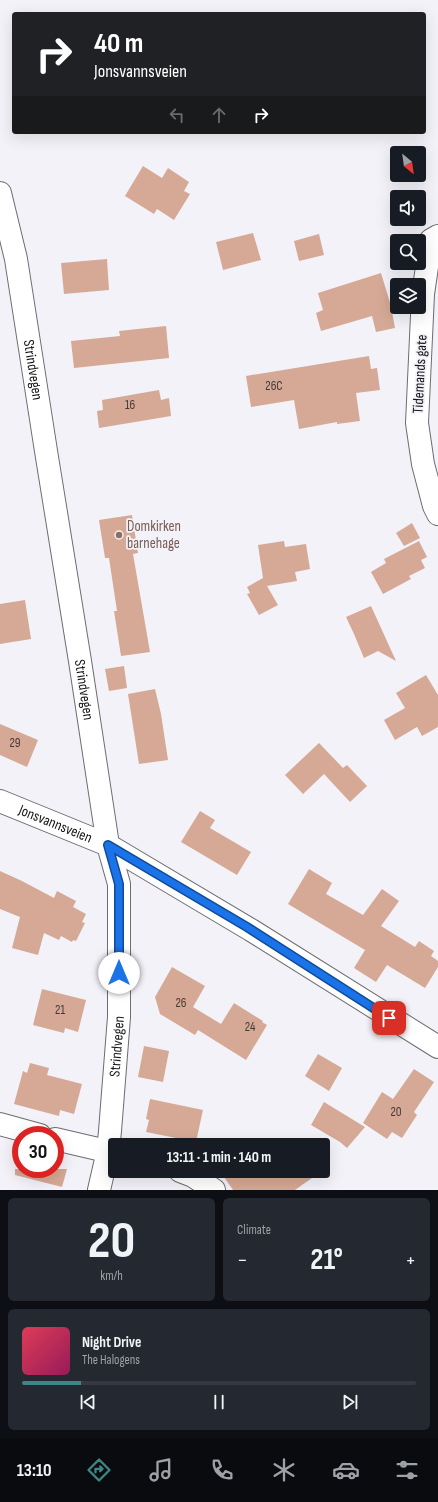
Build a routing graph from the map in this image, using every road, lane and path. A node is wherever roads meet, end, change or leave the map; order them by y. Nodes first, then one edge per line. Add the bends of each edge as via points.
1 (0, 193) edge
2 (438, 236) edge
3 (438, 514) edge
4 (0, 801) edge
5 (108, 845) junction
6 (438, 1047) edge
7 (0, 1124) edge
8 (12, 1127) edge
9 (113, 1138) edge
10 (64, 1141) edge
11 (108, 1151) edge
12 (108, 1165) edge
13 (196, 1178) edge
14 (100, 1190) edge
15 (214, 1190) edge

1 - 5 street, Strindvegen via 16,259
2 - 3 street, Tidemands gate via 431,240 423,294 417,422 423,464
4 - 5 street, Jonsvannsveien
5 - 6 street, Jonsvannsveien via 247,927
5 - 9 street, Strindvegen via 119,884 119,1017
7 - 8 street
10 - 11 street
12 - 14 street, Strindvegen
13 - 15 street

